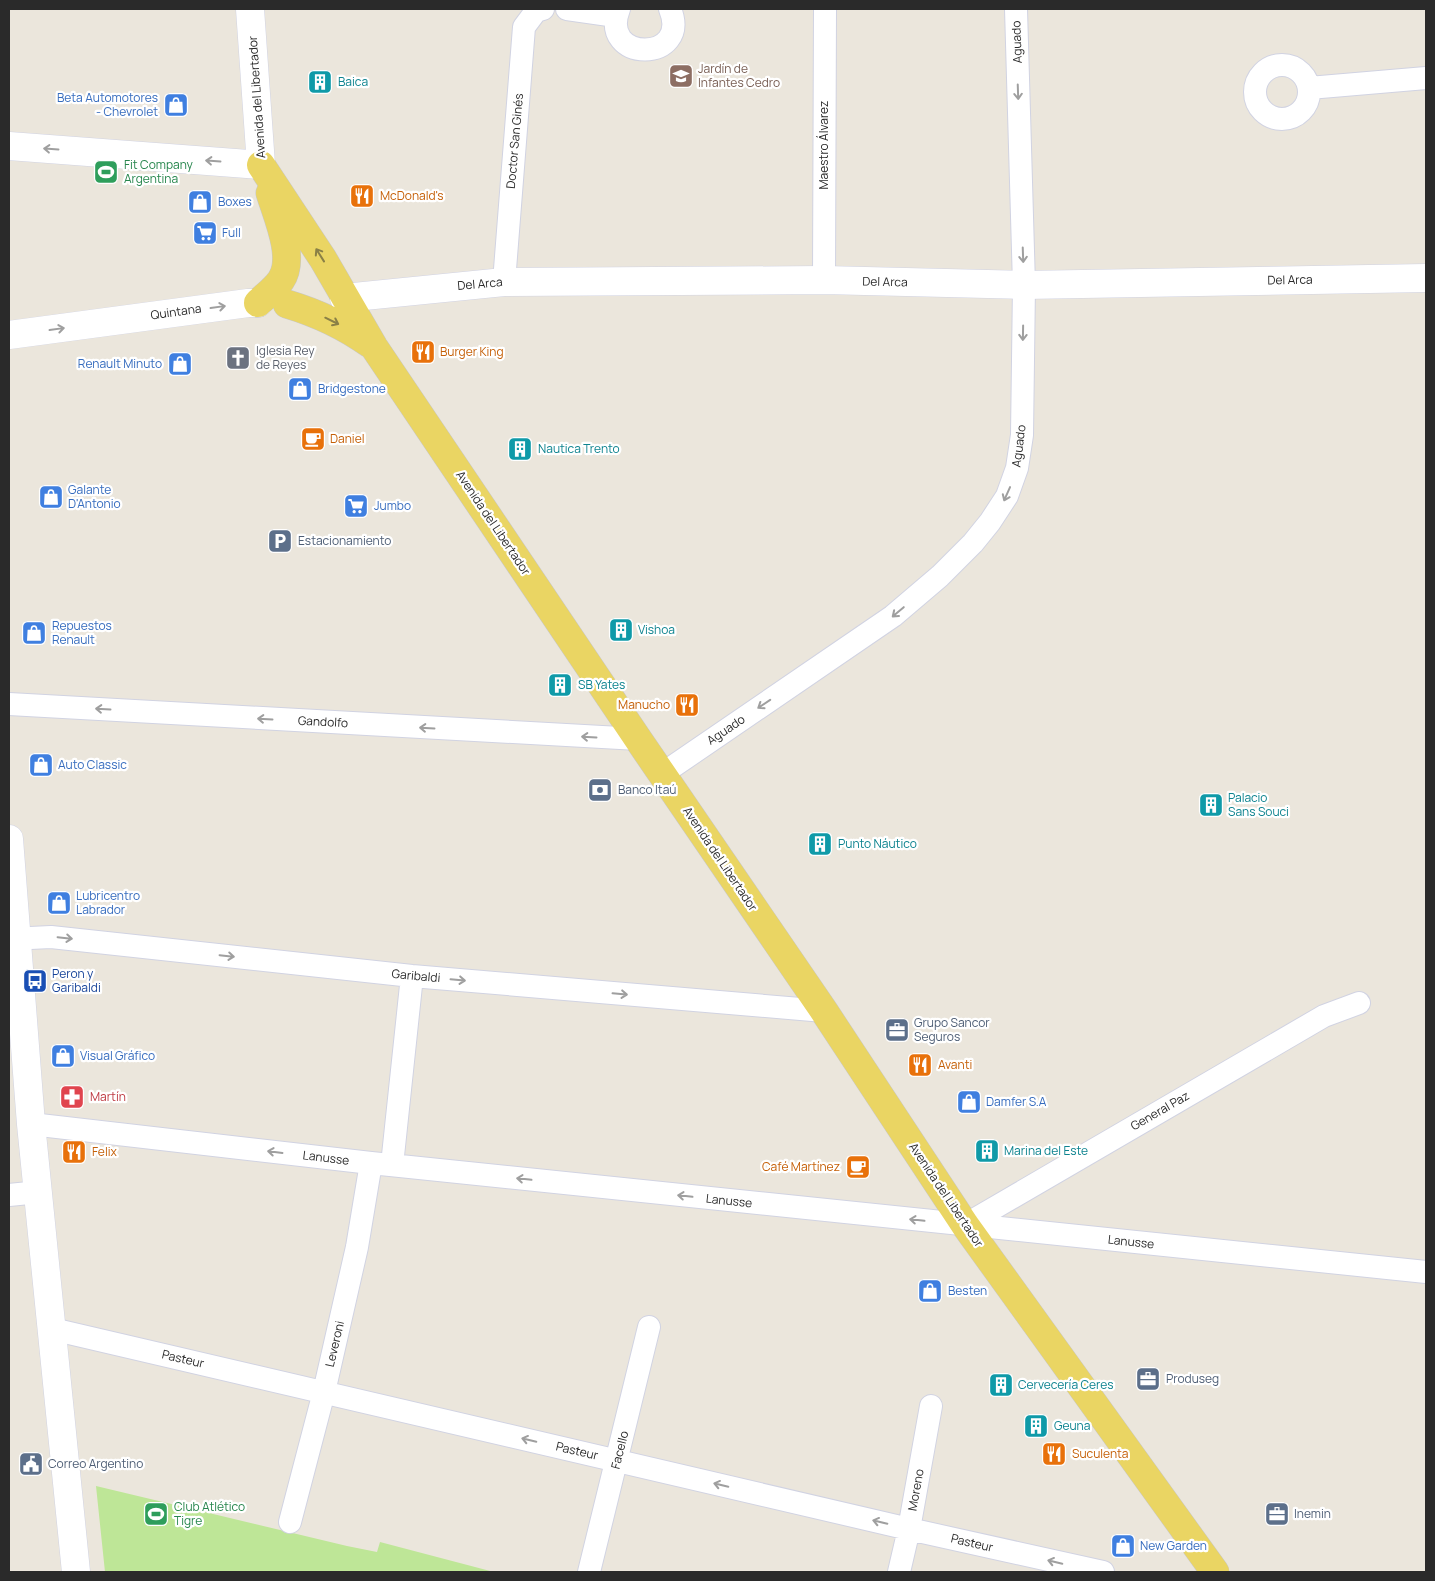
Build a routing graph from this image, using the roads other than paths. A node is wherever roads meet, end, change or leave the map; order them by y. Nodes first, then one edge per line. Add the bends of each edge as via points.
1 (250, 9) edge
2 (543, 9) edge
3 (567, 9) edge
4 (670, 9) edge
5 (825, 9) edge
6 (1016, 9) edge
7 (618, 12) edge
8 (1426, 78) edge
9 (1309, 88) dead end
10 (9, 146) edge
11 (262, 165) junction
12 (1426, 278) edge
13 (824, 280) junction
14 (504, 282) junction
15 (1024, 285) junction
16 (344, 298) junction
17 (258, 303) junction
18 (287, 304) junction
19 (9, 335) edge
20 (374, 348) junction
21 (9, 704) edge
22 (638, 739) junction
23 (662, 774) junction
24 (9, 839) edge
25 (13, 939) edge
26 (412, 976) junction
27 (1359, 1003) dead end
28 (824, 1011) junction
29 (32, 1124) junction
30 (382, 1164) junction
31 (39, 1192) junction
32 (9, 1195) edge
33 (965, 1225) junction
34 (1426, 1272) edge
35 (650, 1327) dead end
36 (52, 1329) junction
37 (324, 1392) junction
38 (931, 1406) dead end
39 (617, 1461) junction
40 (290, 1522) dead end
41 (909, 1529) junction
42 (76, 1572) edge
43 (589, 1572) edge
44 (899, 1572) edge
45 (1103, 1572) edge
46 (1215, 1572) edge

1 - 11 street, Avenida del Libertador
2 - 14 street, Doctor San Ginés via 536,10 524,26
3 - 7 street
4 - 7 street via 674,25 671,34 666,42 650,50 641,50 624,42 616,26
5 - 13 street, Maestro Álvarez
6 -> 15 street, Aguado
8 - 9 street
11 -> 10 street
16 -> 11 main road, Avenida del Libertador via 323,259
11 - 17 main road via 286,250 286,267 281,280
12 - 15 street, Del Arca
13 - 14 street, Del Arca
13 - 15 street, Del Arca
14 - 16 street, Del Arca
15 -> 23 street, Aguado via 1022,435 1017,468 1007,496 990,522 940,576 893,616
16 - 18 main road, Quintana
16 - 20 main road, Avenida del Libertador
17 - 18 main road, Quintana
19 -> 17 street, Quintana
18 -> 20 main road via 344,327
20 - 22 main road, Avenida del Libertador
22 -> 21 street, Gandolfo
22 - 23 main road, Avenida del Libertador
23 - 28 main road, Avenida del Libertador
24 - 25 street
25 -> 26 street, Garibaldi via 51,936
25 - 29 street
26 -> 28 street, Garibaldi
26 - 30 street, Leveroni
27 - 33 street, General Paz via 1324,1016
28 - 33 main road, Avenida del Libertador
30 -> 29 street, Lanusse
29 - 31 street
33 -> 30 street, Lanusse
30 - 37 street, Leveroni via 357,1248
31 - 32 street
31 - 36 street
33 - 34 street, Lanusse
33 - 46 main road, Avenida del Libertador
35 - 39 street, Facello
36 - 37 street, Pasteur
36 - 42 street
39 -> 37 street, Pasteur
37 - 40 street, Leveroni
38 - 41 street, Moreno
41 -> 39 street, Pasteur
39 - 43 street, Facello
41 - 44 street, Moreno
45 -> 41 street, Pasteur

